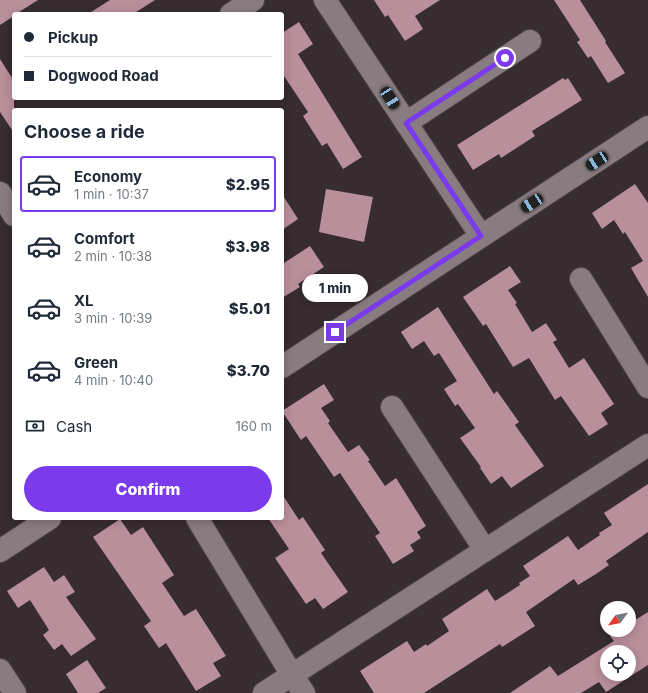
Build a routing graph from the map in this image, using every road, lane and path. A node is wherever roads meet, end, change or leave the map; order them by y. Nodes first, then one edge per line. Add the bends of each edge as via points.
1 (253, 0) edge
2 (325, 0) edge
3 (234, 12) edge
4 (530, 41) dead end
5 (406, 123) junction
6 (648, 127) edge
7 (0, 193) edge
8 (12, 212) edge
9 (481, 236) junction
10 (581, 279) dead end
11 (284, 366) edge
12 (648, 387) edge
13 (392, 407) dead end
14 (648, 445) edge
15 (47, 520) edge
16 (198, 520) edge
17 (485, 550) junction
18 (0, 551) edge
19 (0, 670) edge
20 (292, 675) junction
21 (16, 693) edge
22 (264, 693) edge
23 (304, 693) edge

1 - 3 street
2 - 5 street
4 - 5 street
5 - 9 street
6 - 9 street
7 - 8 street
9 - 11 street
10 - 12 street
13 - 17 street
14 - 17 street
15 - 18 street
16 - 20 street
17 - 20 street
19 - 21 street
20 - 22 street
20 - 23 street

